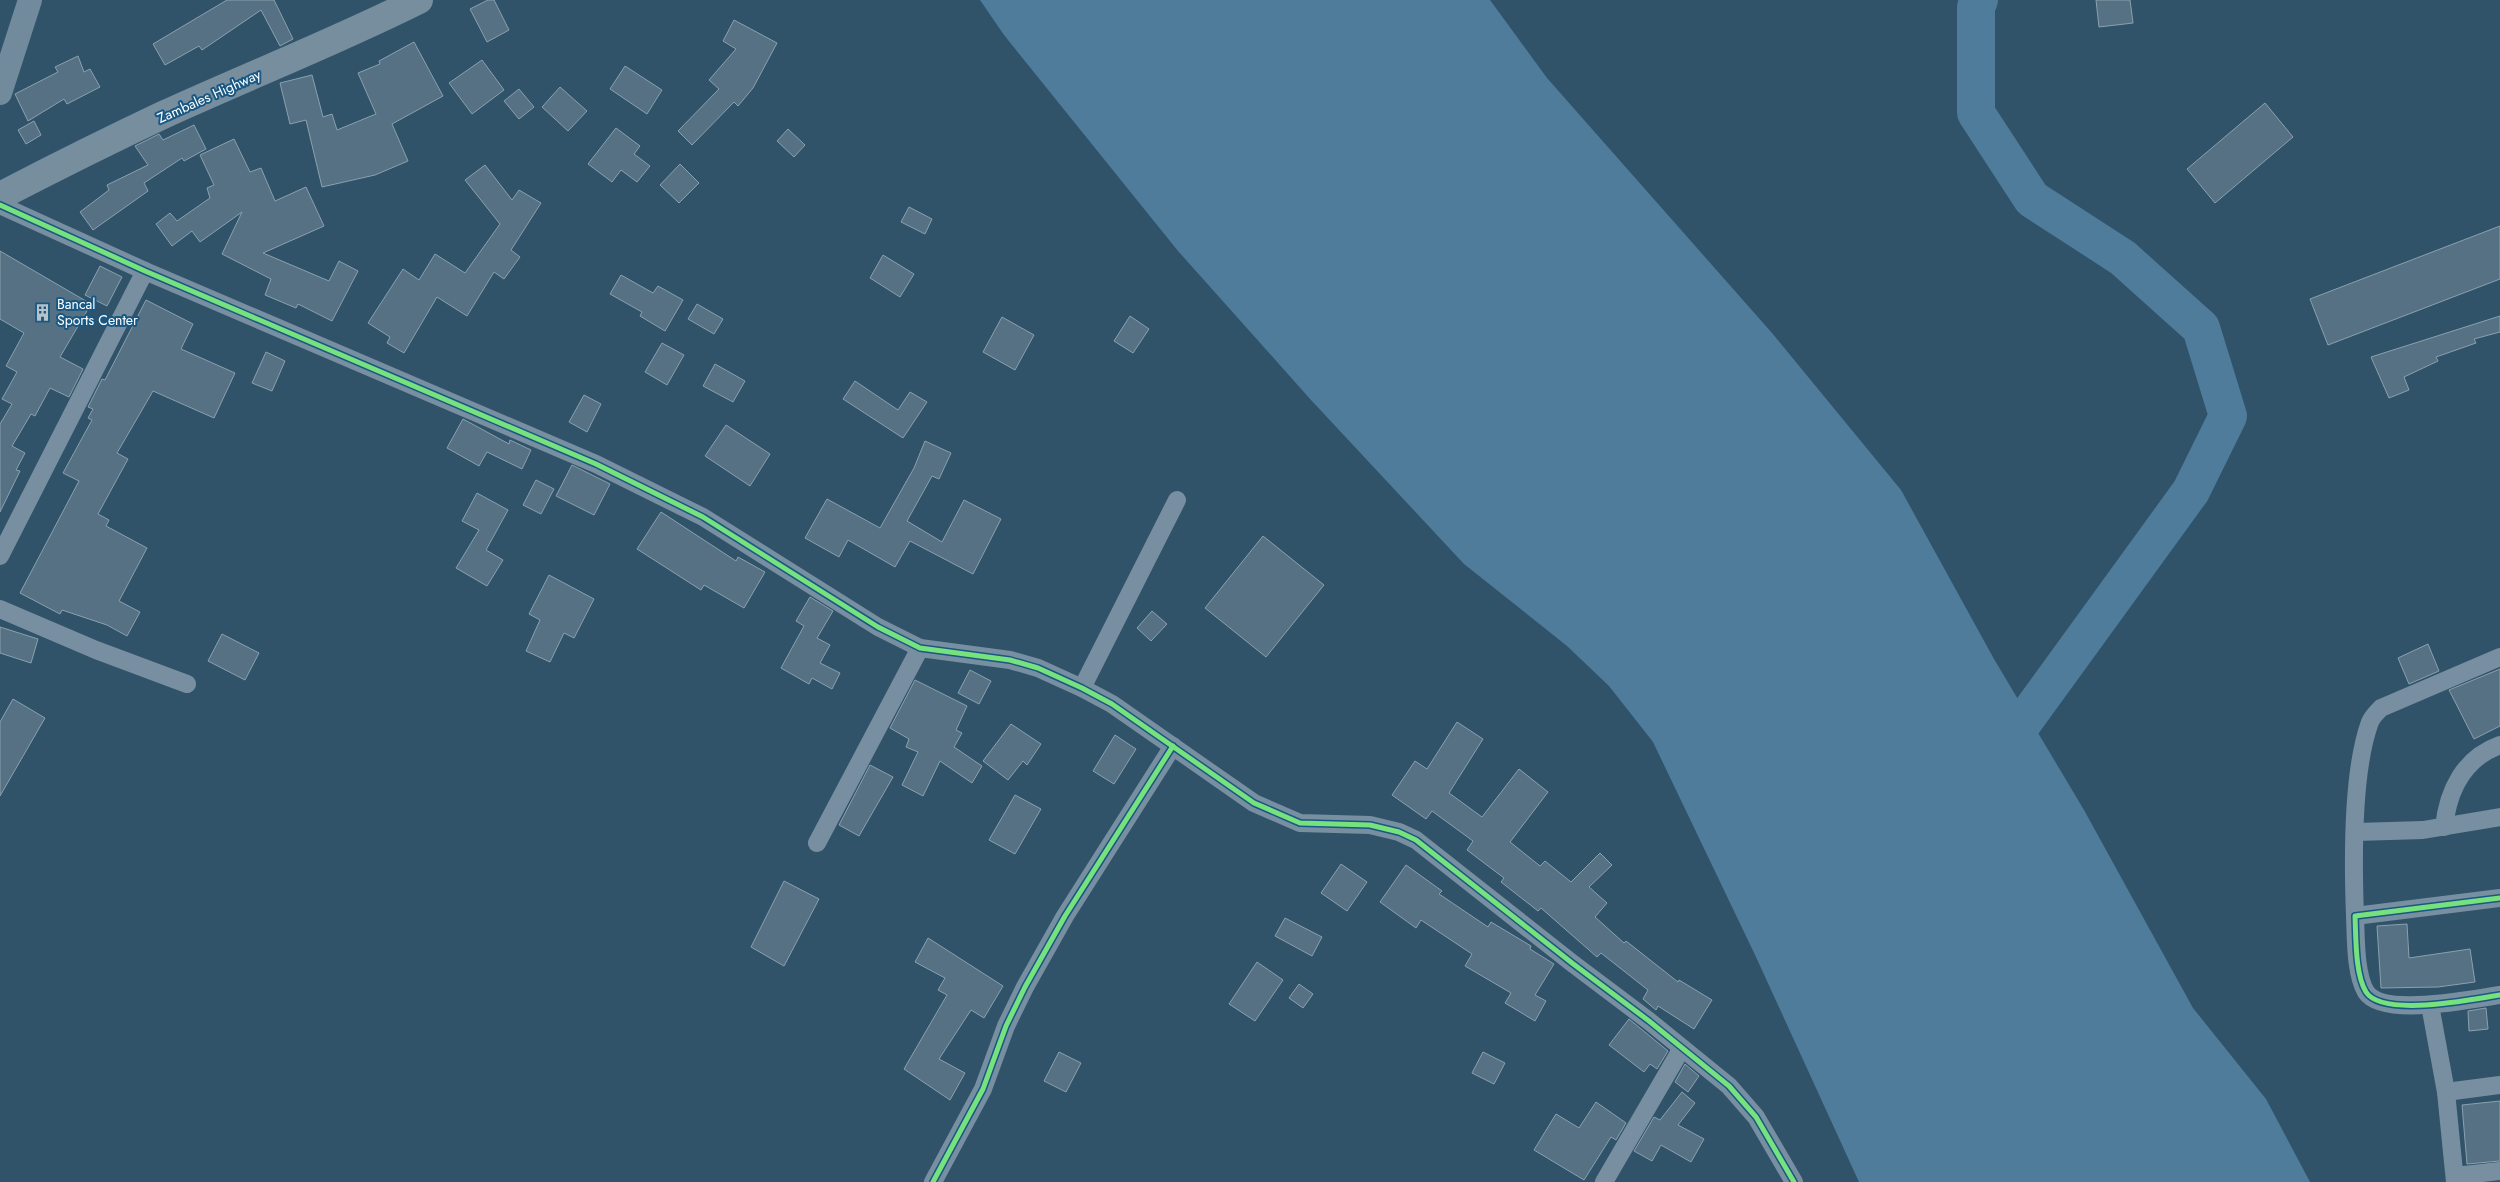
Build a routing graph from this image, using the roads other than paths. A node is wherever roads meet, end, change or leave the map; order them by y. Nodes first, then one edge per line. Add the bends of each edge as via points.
1 (30, 0) edge
2 (419, 0) edge
3 (0, 93) edge
4 (0, 196) edge
5 (0, 205) edge
6 (145, 271) junction
7 (1177, 500) dead end
8 (0, 556) edge
9 (0, 609) edge
10 (920, 648) junction
11 (2500, 657) edge
12 (187, 684) dead end
13 (1082, 688) junction
14 (2500, 745) edge
15 (1173, 746) junction
16 (2500, 817) edge
17 (2444, 828) junction
18 (2356, 832) junction
19 (817, 843) dead end
20 (2500, 898) edge
21 (2355, 916) junction
22 (2500, 995) edge
23 (2430, 1005) junction
24 (1682, 1048) junction
25 (2500, 1085) edge
26 (2446, 1092) junction
27 (2500, 1171) edge
28 (2455, 1179) edge
29 (933, 1182) edge
30 (1604, 1182) edge
31 (1794, 1182) edge

1 - 3 main road
2 - 4 main road, Zambales Highway via 74,157
5 - 6 street
6 - 8 street
6 - 10 street via 596,464 703,517 878,627
7 - 13 street
9 - 12 street
10 - 13 street via 1010,660 1038,668
10 - 19 street
11 - 18 street via 2381,708 2370,720 2358,784
13 - 15 street via 1112,704
14 - 17 street via 2483,751 2460,775 2446,812
15 - 24 street via 1254,803 1300,823 1370,825 1416,840
15 - 29 street via 1070,908 1025,987 1006,1026 983,1089
16 - 17 street
17 - 18 street
18 - 21 street
20 - 21 street
21 - 23 street via 2360,972 2367,993 2380,1002 2393,1005
22 - 23 street
23 - 26 street
24 - 30 street
24 - 31 street via 1729,1086 1756,1117
25 - 26 street
26 - 28 street
27 - 28 street

